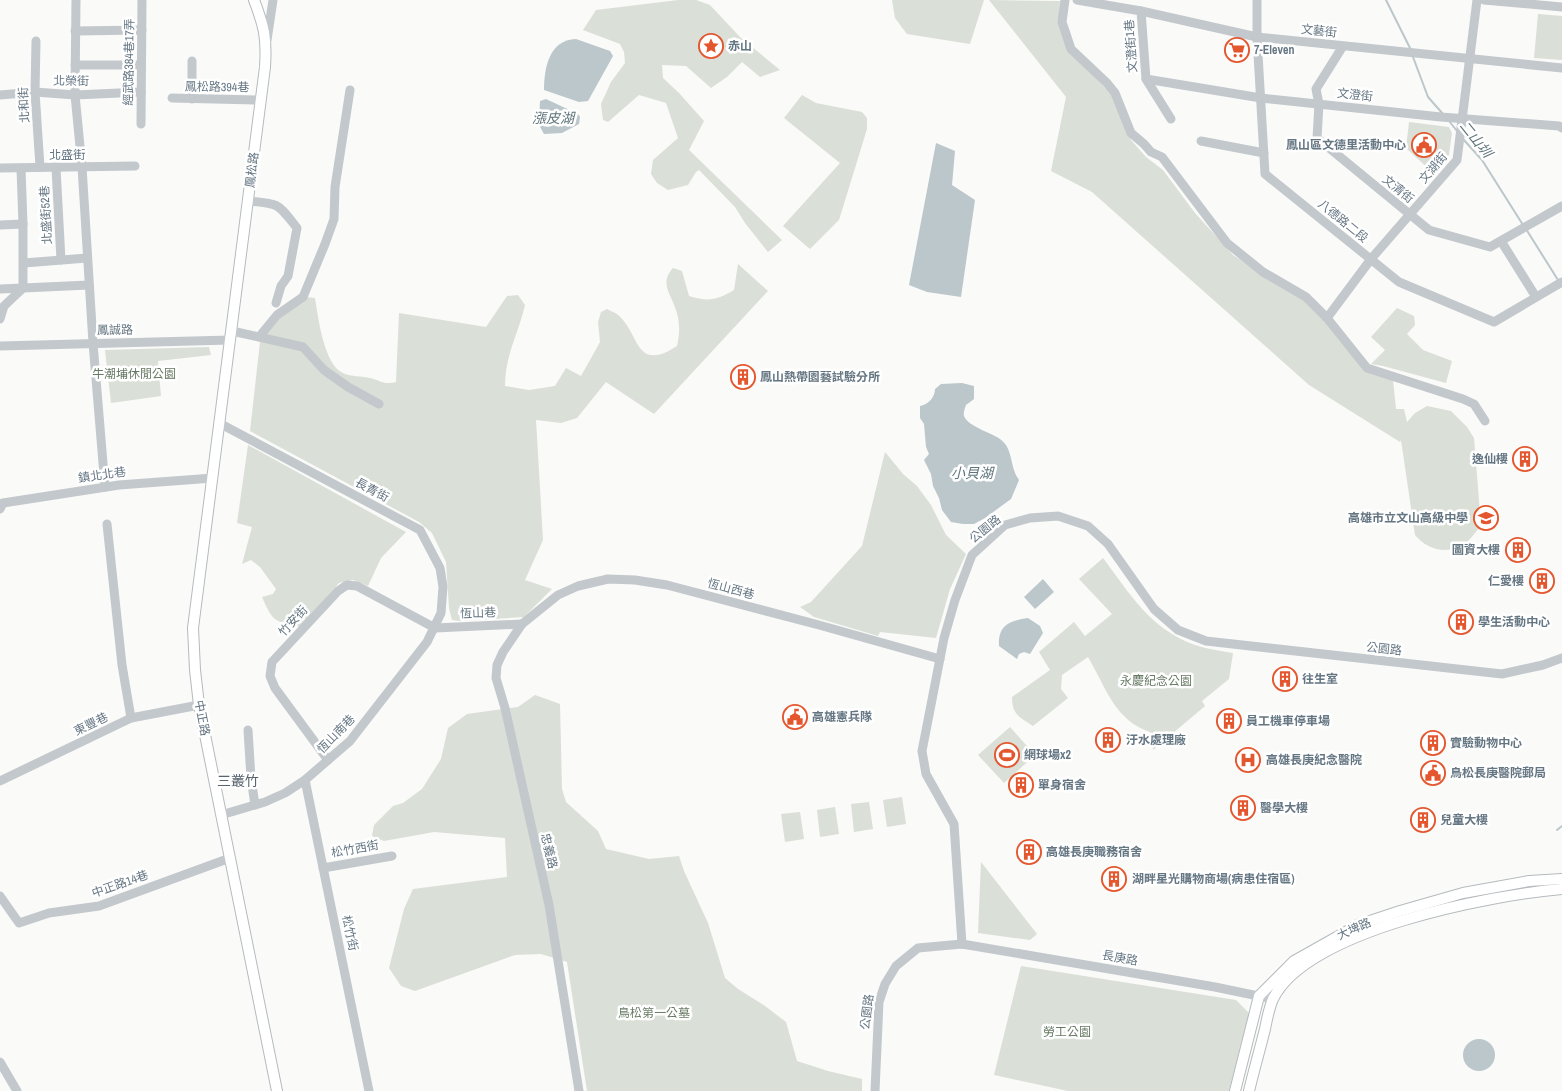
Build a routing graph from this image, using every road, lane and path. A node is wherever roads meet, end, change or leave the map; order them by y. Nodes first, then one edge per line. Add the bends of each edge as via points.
1 (76, 0) edge
2 (142, 0) edge
3 (254, 0) edge
4 (273, 0) edge
5 (1065, 0) edge
6 (1077, 0) edge
7 (1257, 0) edge
8 (1477, 0) edge
9 (1484, 0) edge
10 (1562, 6) edge
11 (1141, 11) junction
12 (142, 30) junction
13 (75, 31) junction
14 (1257, 37) junction
15 (36, 41) dead end
16 (266, 42) junction
17 (1343, 46) junction
18 (1469, 59) junction
19 (192, 61) dead end
20 (75, 65) junction
21 (142, 65) junction
22 (1562, 68) edge
23 (1146, 79) junction
24 (350, 90) dead end
25 (35, 92) junction
26 (141, 92) junction
27 (75, 94) junction
28 (0, 95) edge
29 (172, 98) dead end
30 (1261, 98) junction
31 (192, 99) junction
32 (261, 100) junction
33 (1319, 104) junction
34 (1462, 118) junction
35 (1171, 119) dead end
36 (141, 124) dead end
37 (1562, 128) edge
38 (1201, 141) dead end
39 (1264, 153) junction
40 (135, 166) dead end
41 (40, 167) junction
42 (82, 167) junction
43 (0, 168) edge
44 (56, 168) junction
45 (21, 169) junction
46 (248, 201) junction
47 (1562, 206) edge
48 (1409, 214) junction
49 (23, 224) junction
50 (0, 225) edge
51 (1500, 242) junction
52 (87, 258) junction
53 (61, 260) junction
54 (1371, 260) junction
55 (24, 263) junction
56 (1560, 283) edge
57 (89, 285) junction
58 (22, 288) junction
59 (0, 289) edge
60 (1536, 297) junction
61 (276, 303) dead end
62 (1327, 318) junction
63 (0, 319) edge
64 (232, 336) junction
65 (259, 336) junction
66 (92, 343) junction
67 (0, 346) edge
68 (379, 404) dead end
69 (1484, 421) dead end
70 (219, 423) junction
71 (213, 478) junction
72 (105, 487) junction
73 (1, 504) edge
74 (106, 524) dead end
75 (522, 624) junction
76 (435, 628) junction
77 (1562, 658) edge
78 (940, 659) junction
79 (198, 706) junction
80 (131, 718) junction
81 (248, 730) dead end
82 (328, 760) junction
83 (306, 780) junction
84 (0, 781) edge
85 (254, 805) junction
86 (222, 815) junction
87 (392, 856) dead end
88 (230, 858) junction
89 (324, 868) junction
90 (1562, 879) edge
91 (1562, 889) edge
92 (0, 896) edge
93 (962, 944) junction
94 (1259, 996) junction
95 (1273, 1000) junction
96 (0, 1062) edge
97 (17, 1091) edge
98 (277, 1091) edge
99 (369, 1091) edge
100 (579, 1091) edge
101 (875, 1091) edge
102 (1235, 1091) edge
103 (1248, 1091) edge

1 - 13 street
2 - 12 street, 經武路384巷17弄
3 - 16 main road via 264,25
4 - 16 street, 鳳松路
5 - 62 street via 1062,22 1071,50 1115,94 1130,133 1162,158 1227,243 1263,272 1306,297
6 - 11 street, 文藝街
7 - 14 street, 八德路二段
8 - 18 street, 文湖街
9 - 10 street
11 - 14 street, 文藝街
11 - 23 street, 文澄街1巷
12 - 13 street
12 - 21 street, 經武路384巷17弄
13 - 20 street
14 - 17 street, 文藝街
14 - 30 street, 八德路二段
15 - 25 street, 北和街
16 - 32 main road, 鳳松路
17 - 18 street, 文藝街
17 - 33 street, 文清街 via 1316,89
18 - 22 street, 文藝街
18 - 34 street, 文湖街
19 - 31 street
20 - 21 street
20 - 27 street
21 - 26 street, 經武路384巷17弄
23 - 30 street, 文澄街
23 - 35 street
24 - 65 street via 335,187 334,219 325,244 303,297 277,315
25 - 27 street, 北榮街
25 - 28 street, 北榮街
25 - 41 street, 北和街
26 - 27 street, 北榮街
26 - 36 street, 經武路384巷17弄
27 - 42 street
29 - 31 street, 鳳松路394巷
30 - 33 street, 文澄街
30 - 39 street, 八德路二段
31 - 32 street, 鳳松路394巷
32 - 46 main road, 鳳松路
33 - 34 street, 文澄街
33 - 48 street, 文清街 via 1317,138
34 - 37 street, 文澄街
34 - 48 street, 文湖街 via 1457,160
38 - 39 street
39 - 54 street, 八德路二段 via 1265,174
40 - 42 street, 北盛街
41 - 44 street, 北盛街
41 - 45 street, 北盛街
42 - 44 street, 北盛街
42 - 52 street
43 - 45 street, 北盛街
44 - 53 street, 北盛街52巷
45 - 49 street
46 - 61 street via 274,204 284,210 296,228 288,276
46 - 64 main road, 鳳松路
47 - 51 street, 文清街
48 - 51 street, 文清街 via 1429,230 1490,247
48 - 54 street, 文湖街
49 - 50 street
49 - 55 street
51 - 60 street
52 - 53 street
52 - 57 street
53 - 55 street
54 - 60 street, 八德路二段 via 1399,282 1494,322
54 - 62 street, 文湖街
55 - 58 street
56 - 60 street, 八德路二段
57 - 58 street
57 - 66 street
58 - 59 street
58 - 63 street via 4,306
62 - 69 street via 1367,368 1464,399 1474,404
64 - 65 street, 鳳誠路
64 - 66 street, 鳳誠路
64 - 70 main road, 中正路
65 - 68 street, 鳳誠路 via 303,347 324,370
66 - 67 street, 鳳誠路
66 - 72 street
70 - 71 main road, 中正路
70 - 76 street, 長青街 via 420,530 440,568 443,587
71 - 72 street, 鎮北北巷
71 - 79 main road, 中正路 via 193,628
72 - 73 street, 鎮北北巷
74 - 80 street
75 - 76 street, 恆山巷
75 - 78 street, 恆山西巷 via 558,595 578,586 608,579 635,580 667,585
75 - 100 street, 忠義路 via 503,652 496,678 549,905
76 - 82 street, 恆山南巷 via 350,741
76 - 82 street, 竹安街 via 357,586 347,585 272,662 270,676 275,688
77 - 78 street, 公園路 via 1502,674 1206,641 1178,630 1154,609 1108,544 1088,526 1058,516 1030,518 1005,525 972,555 955,600
78 - 93 street, 公園路 via 922,751 926,774 954,824
79 - 80 street, 東豐巷
79 - 86 main road, 中正路
80 - 84 street, 東豐巷
81 - 85 street
82 - 83 street, 恆山南巷
83 - 85 street, 恆山南巷 via 285,793
83 - 89 street, 松竹街
85 - 86 street, 恆山南巷
86 - 88 main road, 中正路
87 - 89 street, 松竹西街
88 - 92 street, 中正路14巷 via 99,906 49,913 19,923
88 - 98 main road, 中正路
89 - 99 street, 松竹街
90 - 94 main road, 大埤路 via 1529,880 1463,893 1358,925 1294,961
91 - 95 main road, 大埤路 via 1524,892 1433,912 1363,934 1334,946 1305,965 1283,985
93 - 94 street, 長庚路
93 - 101 street, 公園路 via 918,948 896,966 885,984 879,1002
94 - 95 street, 長庚路
94 - 102 main road
95 - 103 main road, 大埤路
96 - 97 street

